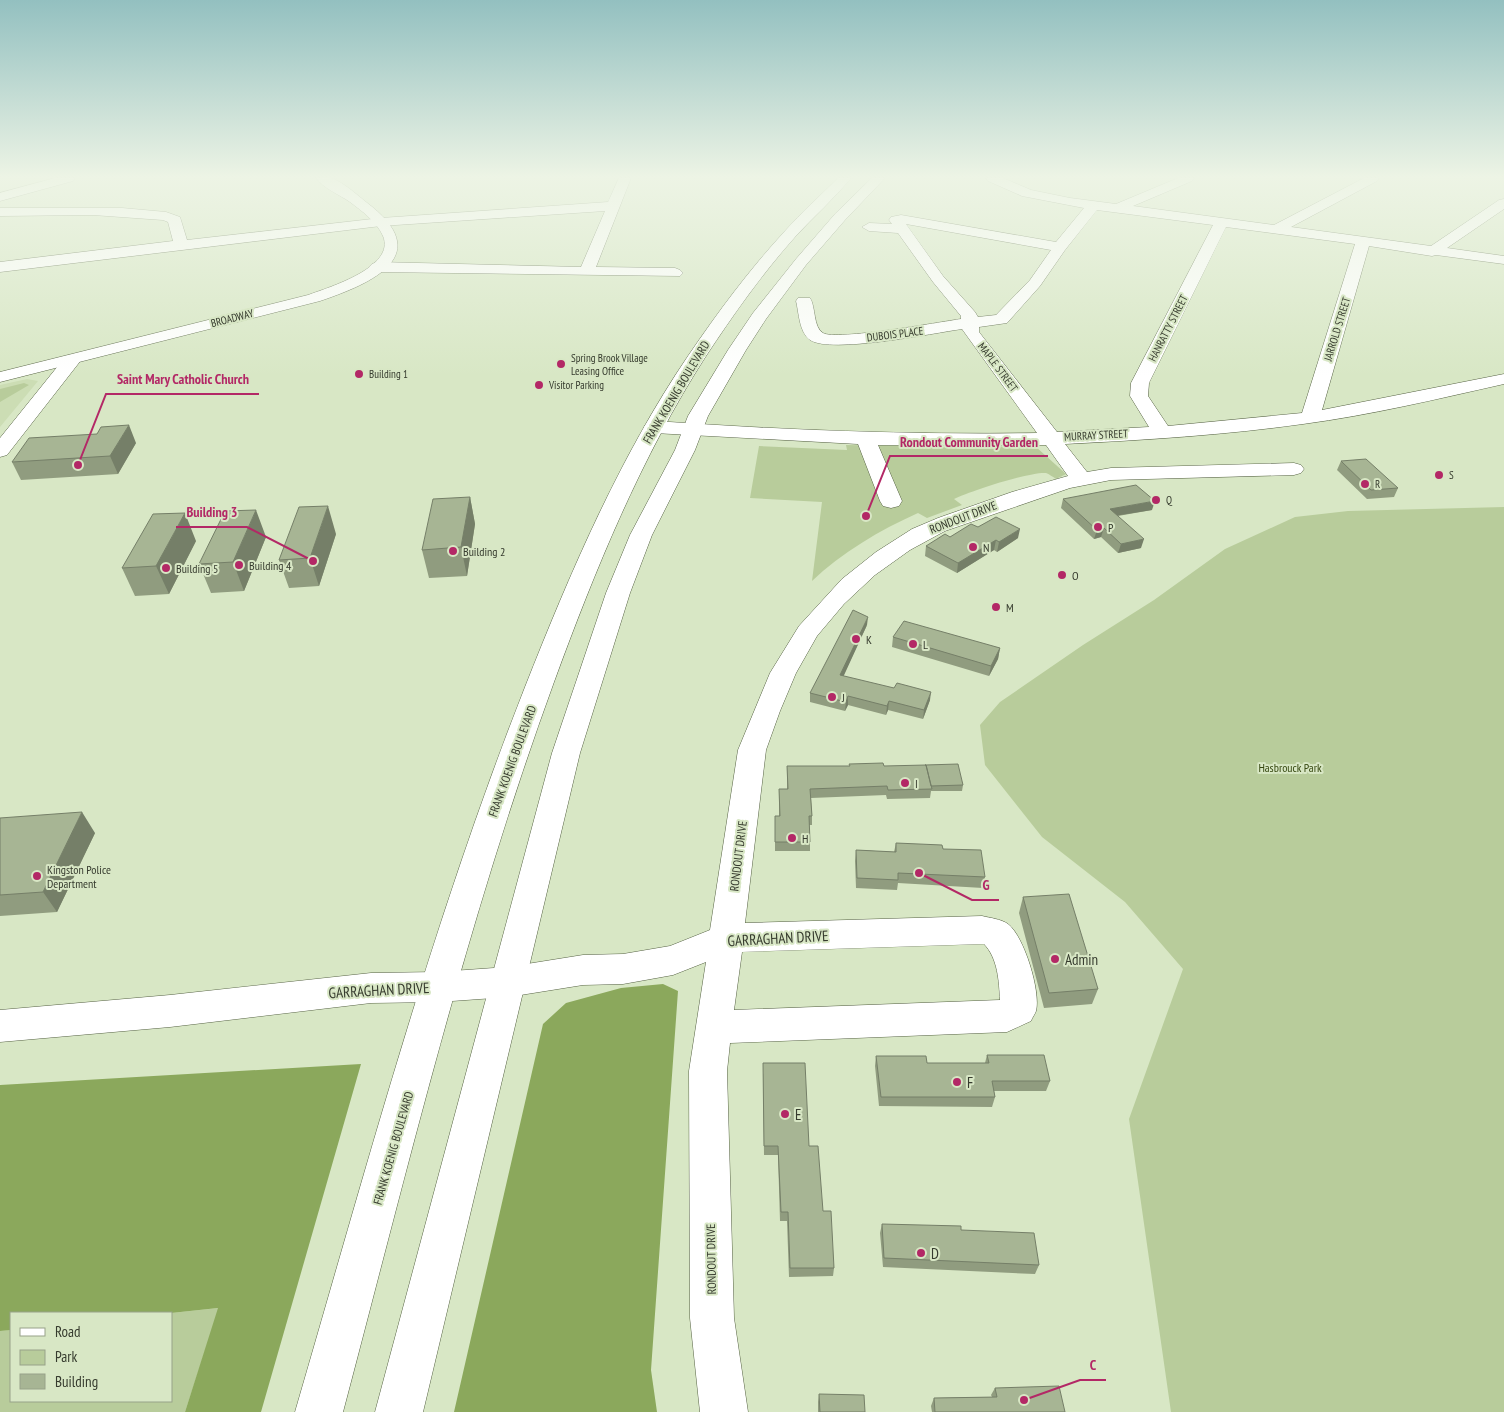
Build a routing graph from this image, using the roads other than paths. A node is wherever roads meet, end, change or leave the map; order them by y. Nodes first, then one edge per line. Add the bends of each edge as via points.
1 (1363, 243) edge
2 (192, 244) edge
3 (391, 244) edge
4 (598, 244) edge
5 (781, 244) edge
6 (817, 244) edge
7 (912, 244) edge
8 (1042, 244) edge
9 (1063, 244) edge
10 (1210, 244) edge
11 (1370, 244) edge
12 (1444, 244) edge
13 (182, 245) joint
14 (1060, 247) junction
15 (1432, 252) junction
16 (1504, 260) edge
17 (0, 267) edge
18 (377, 267) junction
19 (587, 271) junction
20 (675, 273) dead end
21 (804, 301) dead end
22 (970, 324) junction
23 (72, 360) junction
24 (0, 378) edge
25 (1504, 379) edge
26 (1311, 416) junction
27 (654, 427) junction
28 (694, 430) junction
29 (1162, 432) junction
30 (1050, 437) junction
31 (865, 438) junction
32 (0, 451) edge
33 (1294, 469) dead end
34 (1081, 478) junction
35 (891, 501) dead end
36 (728, 938) junction
37 (508, 982) junction
38 (438, 987) junction
39 (0, 1026) edge
40 (715, 1027) junction
41 (319, 1412) edge
42 (399, 1412) edge
43 (724, 1412) edge

1 - 26 main road, JARROLD STREET
2 - 13 main road
3 - 18 main road, BROADWAY via 386,259
4 - 19 main road
5 - 27 main road, FRANK KOENIG BOULEVARD via 702,346
6 - 28 main road via 759,317 716,384
7 - 22 main road, MAPLE STREET via 969,315
8 - 14 main road
9 - 14 main road, DUBOIS PLACE
10 - 29 main road, HANRATTY STREET via 1140,383 1139,396
11 - 15 main road
12 - 15 main road
13 - 17 main road
14 - 22 main road, DUBOIS PLACE via 1035,283 1005,317
15 - 16 main road
18 - 19 main road
18 - 23 main road, BROADWAY via 357,281 314,298
19 - 20 main road
21 - 22 main road, DUBOIS PLACE via 812,332 819,340 846,340
22 - 30 main road, MAPLE STREET via 971,332
23 - 24 main road, BROADWAY
23 - 32 main road
25 - 26 main road, MURRAY STREET
26 - 29 main road, MURRAY STREET
27 - 28 main road, MURRAY STREET
27 - 38 main road, FRANK KOENIG BOULEVARD via 601,532 545,668 478,856
28 - 31 main road, MURRAY STREET
28 - 37 main road via 641,535 591,671 566,753
29 - 30 main road, MURRAY STREET
30 - 31 main road, MURRAY STREET
30 - 34 main road
31 - 35 main road
33 - 34 main road, RONDOUT DRIVE via 1111,474
34 - 36 main road, RONDOUT DRIVE via 1010,499 920,534 869,567 828,605 795,650 752,750
36 - 37 main road, GARRAGHAN DRIVE via 673,960
36 - 40 main road, RONDOUT DRIVE
36 - 40 main road, GARRAGHAN DRIVE via 982,930 996,934 1005,943 1019,996 1018,1010 1007,1016
37 - 38 main road, GARRAGHAN DRIVE
37 - 42 main road
38 - 39 main road, GARRAGHAN DRIVE via 371,988
38 - 41 main road, FRANK KOENIG BOULEVARD
40 - 43 main road, RONDOUT DRIVE via 708,1071 712,1318

